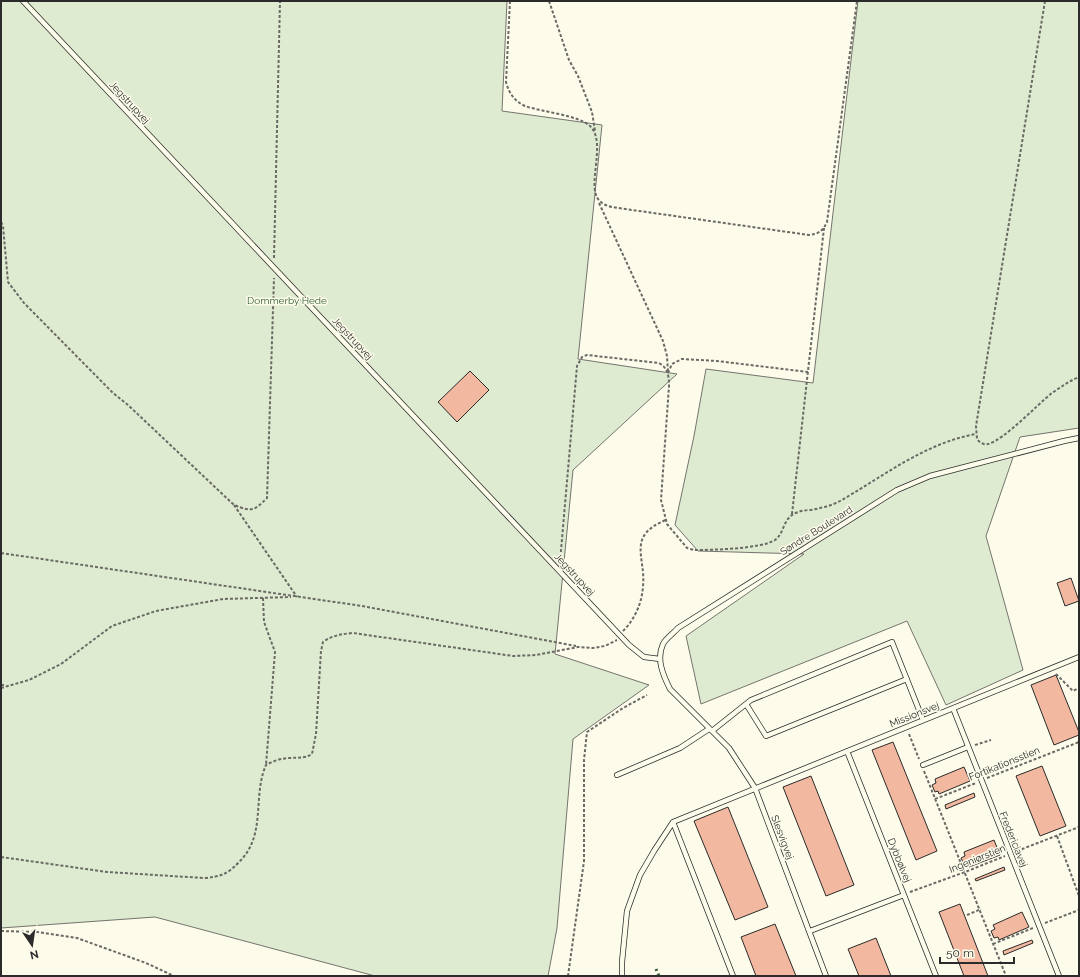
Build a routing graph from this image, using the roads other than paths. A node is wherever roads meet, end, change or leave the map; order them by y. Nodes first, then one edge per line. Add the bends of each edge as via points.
1 (23, 1) edge
2 (1079, 438) edge
3 (1079, 657) edge
4 (660, 659) junction
5 (907, 679) junction
6 (746, 704) junction
7 (953, 708) junction
8 (923, 720) junction
9 (711, 730) junction
10 (968, 747) junction
11 (847, 751) junction
12 (923, 766) road end
13 (617, 775) dead end
14 (755, 788) junction
15 (674, 822) junction
16 (904, 895) junction
17 (810, 931) junction
18 (622, 976) edge
19 (733, 976) edge
20 (826, 976) edge
21 (936, 976) edge
22 (1059, 976) edge

1 - 4 lane, Jegstrupvej via 620,636 644,657
2 - 4 lane, Søndre Boulevard via 930,476 897,490 678,628 664,643
3 - 7 lane, Missionsvej
4 - 9 lane, Slesvigvej via 664,678 670,689
5 - 6 lane via 766,736
5 - 6 lane via 892,642
5 - 8 lane
6 - 9 lane
7 - 8 lane, Missionsvej
7 - 10 lane, Fredericiavej
8 - 11 lane, Missionsvej
9 - 13 lane via 680,748
9 - 14 lane, Slesvigvej via 729,748
10 - 12 lane
10 - 22 lane, Fredericiavej
11 - 14 lane, Missionsvej
11 - 16 lane, Dybbølvej
14 - 15 lane, Missionsvej
14 - 17 lane, Slesvigvej
15 - 18 lane via 640,875 627,911
15 - 19 lane
16 - 17 lane
16 - 21 lane, Dybbølvej
17 - 20 lane, Slesvigvej

